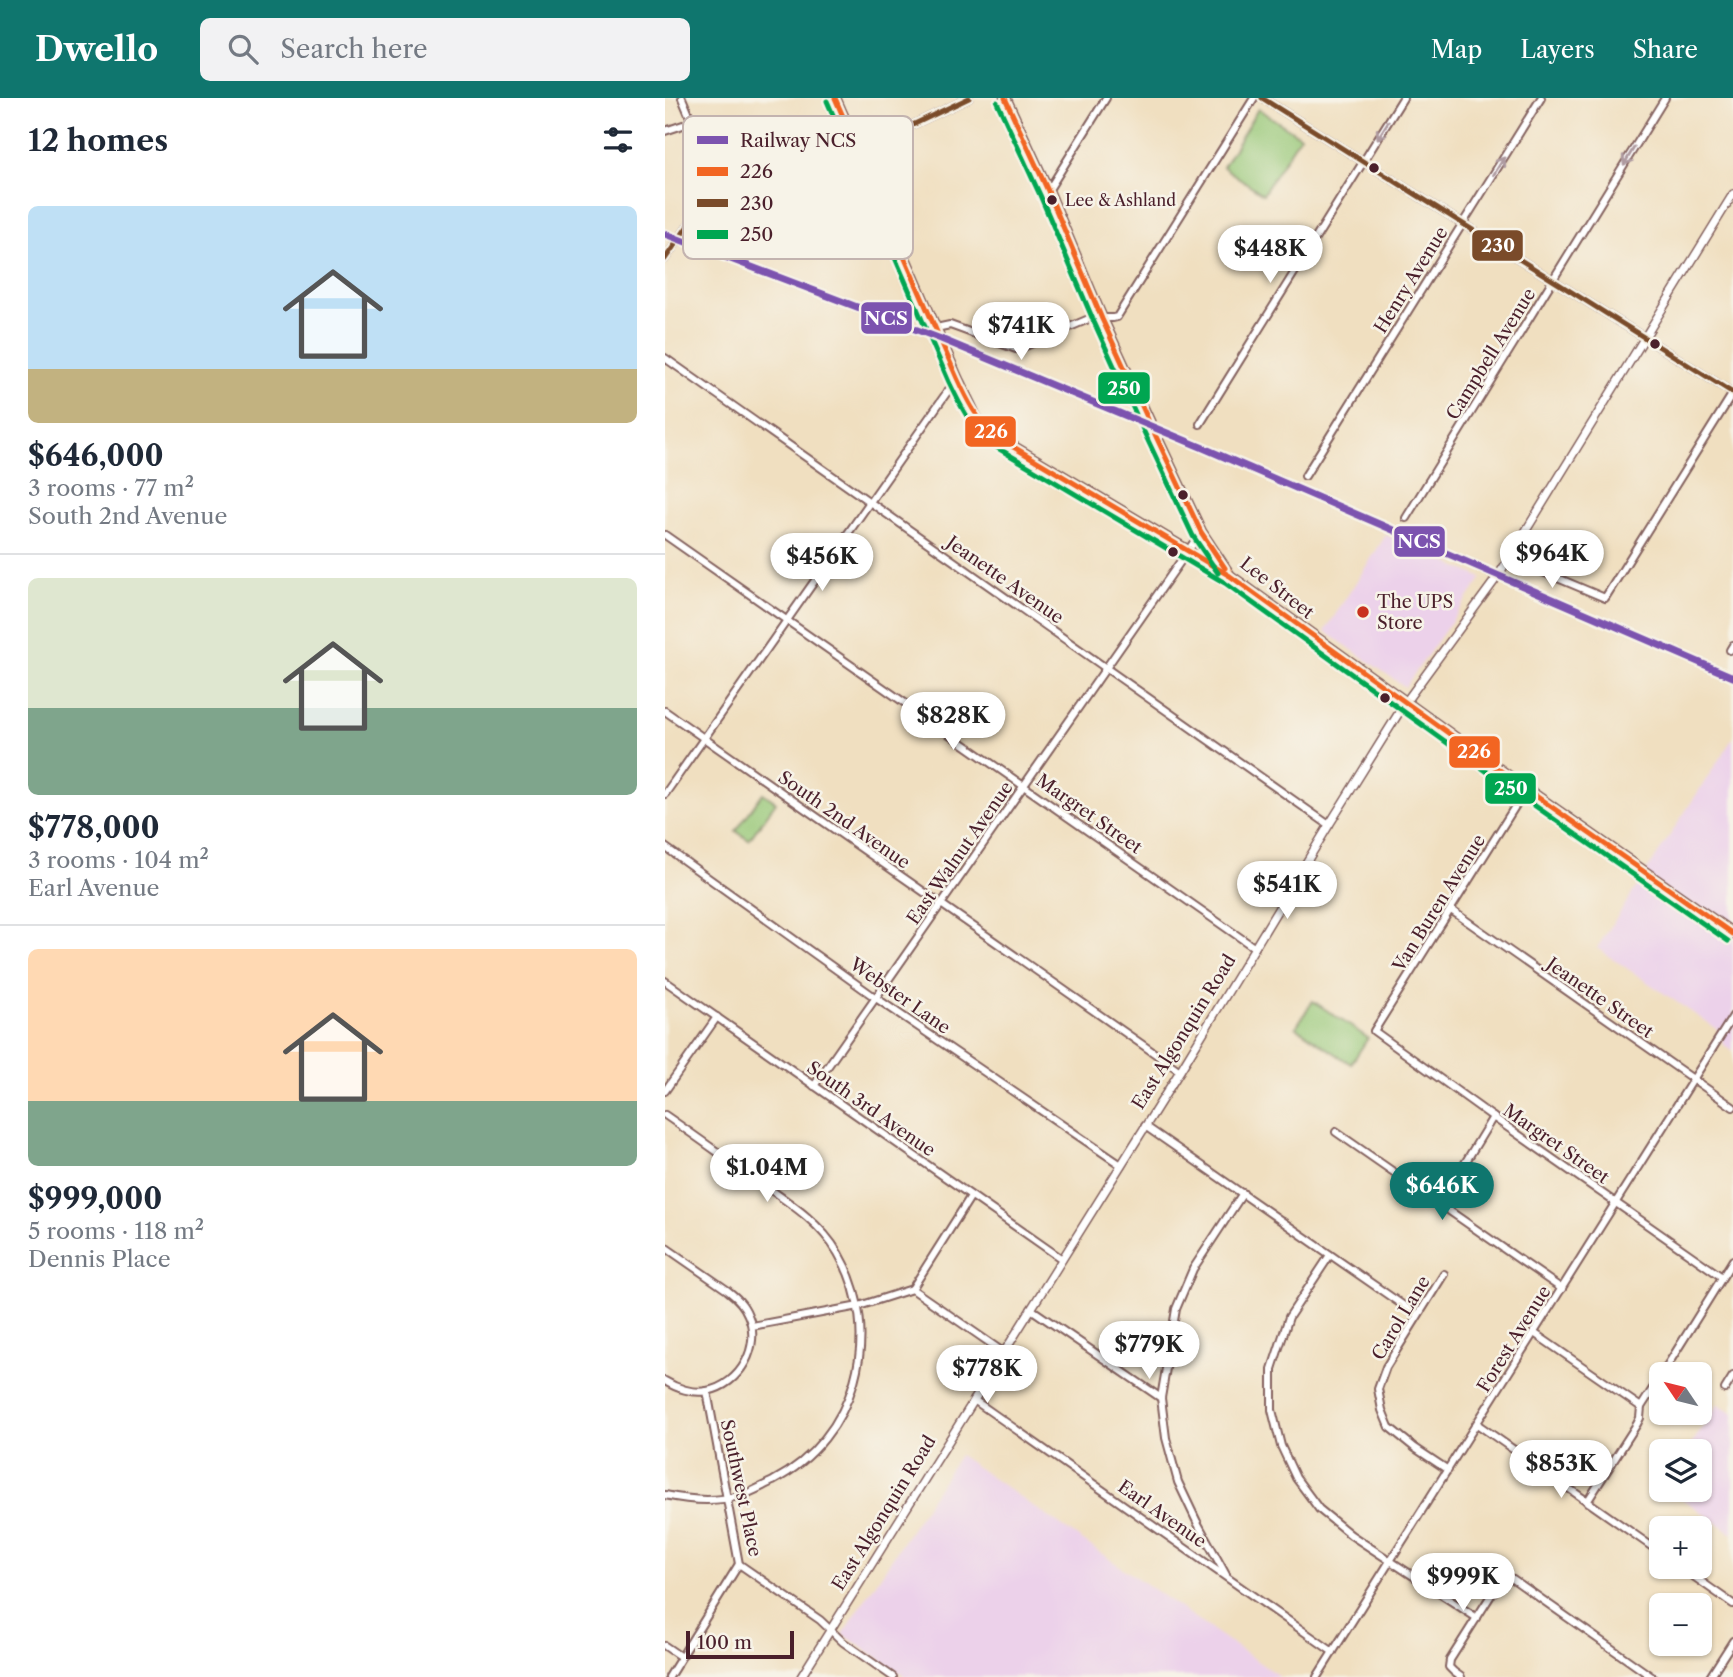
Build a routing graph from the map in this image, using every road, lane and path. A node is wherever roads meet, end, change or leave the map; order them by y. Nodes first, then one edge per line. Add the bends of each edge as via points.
1 (682, 98) edge
2 (835, 98) edge
3 (969, 98) edge
4 (1005, 98) edge
5 (1106, 98) edge
6 (1254, 98) edge
7 (1262, 98) edge
8 (1403, 98) edge
9 (1541, 98) edge
10 (1665, 98) edge
11 (690, 116) edge
12 (843, 116) edge
13 (683, 125) edge
14 (913, 125) edge
15 (665, 131) edge
16 (1363, 161) junction
17 (1048, 191) junction
18 (1733, 194) edge
19 (1463, 223) junction
20 (683, 233) edge
21 (665, 258) edge
22 (906, 259) edge
23 (1553, 280) junction
24 (1102, 318) junction
25 (936, 328) junction
26 (1645, 338) junction
27 (665, 358) edge
28 (957, 378) junction
29 (1733, 393) edge
30 (1201, 424) dead end
31 (1305, 476) dead end
32 (869, 501) junction
33 (1406, 518) dead end
34 (1201, 532) junction
35 (665, 535) edge
36 (1189, 551) junction
37 (1510, 558) junction
38 (1230, 576) junction
39 (787, 619) junction
40 (1107, 668) junction
41 (1405, 703) junction
42 (665, 711) edge
43 (704, 738) junction
44 (1024, 786) junction
45 (1527, 789) junction
46 (665, 794) edge
47 (1329, 825) junction
48 (665, 847) edge
49 (941, 905) junction
50 (1451, 910) junction
51 (1733, 934) edge
52 (1255, 947) junction
53 (665, 981) edge
54 (876, 998) junction
55 (1733, 1016) edge
56 (717, 1017) junction
57 (1374, 1031) joint
58 (1180, 1071) junction
59 (1693, 1080) junction
60 (814, 1086) junction
61 (665, 1091) edge
62 (1733, 1107) edge
63 (665, 1115) edge
64 (1493, 1117) junction
65 (1145, 1126) junction
66 (1336, 1132) dead end
67 (1121, 1165) junction
68 (1243, 1194) junction
69 (971, 1196) junction
70 (1616, 1203) junction
71 (1440, 1204) junction
72 (665, 1247) edge
73 (1330, 1255) junction
74 (1062, 1259) junction
75 (1733, 1260) edge
76 (1444, 1274) dead end
77 (1723, 1277) junction
78 (912, 1289) junction
79 (1562, 1289) junction
80 (859, 1306) junction
81 (1031, 1309) junction
82 (1417, 1315) junction
83 (752, 1326) junction
84 (1534, 1333) junction
85 (1003, 1352) junction
86 (1669, 1362) edge
87 (1733, 1377) edge
88 (665, 1381) edge
89 (1725, 1389) dead end
90 (707, 1391) junction
91 (1649, 1394) edge
92 (1161, 1398) junction
93 (974, 1399) junction
94 (1641, 1407) junction
95 (1477, 1424) junction
96 (1448, 1470) junction
97 (665, 1495) edge
98 (726, 1497) junction
99 (1587, 1502) junction
100 (1649, 1545) edge
101 (1391, 1561) junction
102 (739, 1564) junction
103 (1226, 1576) junction
104 (1697, 1579) edge
105 (1733, 1604) edge
106 (1477, 1618) junction
107 (830, 1629) junction
108 (1733, 1641) edge
109 (665, 1646) edge
110 (1333, 1652) junction
111 (681, 1657) junction
112 (1649, 1676) edge
113 (669, 1677) edge
114 (801, 1677) edge
115 (893, 1677) edge
116 (1317, 1677) edge
117 (1461, 1677) edge
118 (1710, 1677) edge

1 - 11 street
2 - 12 main road
3 - 14 street
4 - 17 main road, Lee Street
5 - 17 street
6 - 24 street via 1117,317
7 - 16 street
8 -> 16 street
19 -> 9 street, Henry Avenue
10 -> 23 street, Campbell Avenue
13 - 15 street
16 - 19 street
16 - 30 street
17 - 24 main road, Lee Street
18 - 26 street, East Algonquin Road
19 - 23 street
19 - 31 street, Henry Avenue
20 - 21 street
22 - 25 main road
23 - 26 street
23 - 33 street, Campbell Avenue
24 - 25 street via 1091,318 1016,349 950,325
24 - 34 main road, Lee Street
25 - 28 main road
26 - 29 street
26 - 37 street, East Algonquin Road
27 - 32 street, Jeanette Avenue
28 - 32 street
28 - 36 main road via 975,415 995,436
29 - 37 street via 1605,598
32 - 39 street
32 - 40 street, Jeanette Avenue
34 - 36 street, East Walnut Avenue
34 - 38 main road, Lee Street
35 - 39 street, Margret Street
36 - 38 main road
36 - 40 street, East Walnut Avenue
37 - 41 street, East Algonquin Road
38 - 41 main road, Lee Street
39 - 43 street
39 - 44 street, Margret Street
40 - 44 street, East Walnut Avenue
40 - 47 street, Jeanette Avenue
41 - 45 main road, Lee Street
41 - 47 street, East Algonquin Road
42 - 43 street, South 2nd Avenue
43 - 46 street
43 - 49 street, South 2nd Avenue
44 - 49 street, East Walnut Avenue
44 - 52 street, Margret Street
45 - 50 street, Van Buren Avenue
45 - 51 main road, Lee Street
47 - 52 street, East Algonquin Road
48 - 54 street, Webster Lane
49 - 54 street, East Walnut Avenue
49 - 58 street, South 2nd Avenue
50 - 57 street, Van Buren Avenue
50 - 59 street, Jeanette Street
52 - 58 street, East Algonquin Road
53 - 56 street, South 3rd Avenue
54 - 60 street, East Walnut Avenue
54 - 67 street, Webster Lane
55 - 59 street, Forest Avenue
56 - 60 street, South 3rd Avenue
56 - 61 street
57 - 64 street, Margret Street
58 - 65 street, East Algonquin Road
59 - 62 street, Jeanette Street
59 - 70 street, Forest Avenue
60 - 69 street, South 3rd Avenue
63 - 80 street via 812,1221 837,1251
64 - 70 street, Margret Street
64 - 71 street
65 - 67 street, East Algonquin Road
65 - 68 street
66 - 71 street
67 - 74 street, East Algonquin Road
68 - 73 street
68 - 92 street via 1193,1269 1176,1309
69 - 74 street, South 3rd Avenue
69 - 78 street
70 - 77 street, Margret Street
70 - 79 street, Forest Avenue
71 - 79 street
72 - 83 street via 737,1298
73 - 82 street
73 - 101 street via 1289,1317 1272,1369 1272,1410 1296,1478 1319,1509
74 - 81 street, East Algonquin Road
75 - 77 street
76 - 82 street, Carol Lane
77 - 86 street
78 - 80 street
78 - 85 street
79 - 84 street, Forest Avenue
80 - 83 street
80 - 98 street via 859,1364 835,1424 803,1461 780,1477
81 - 85 street, East Algonquin Road
81 - 92 street
82 - 96 street, Carol Lane via 1382,1376 1379,1401 1389,1427
83 - 90 street via 752,1345 741,1369 731,1381
84 - 94 street
84 - 95 street, Forest Avenue
85 - 93 street, East Algonquin Road
87 - 89 street
88 - 90 street via 691,1391
90 - 98 street, Southwest Place
91 - 94 street
92 - 103 street via 1178,1482
93 - 103 street, Earl Avenue
93 - 107 street, East Algonquin Road
94 - 99 street via 1637,1424
95 - 96 street, Forest Avenue
95 - 99 street
96 - 101 street, Forest Avenue
97 - 98 street
98 - 102 street, Southwest Place
99 - 100 street
101 - 106 street
101 - 110 street, Forest Avenue
102 - 107 street, Southwest Place
102 - 111 street
103 - 110 street, Earl Avenue
104 - 105 street
106 - 112 street via 1500,1581 1513,1579
106 - 117 street via 1450,1660 1449,1667
107 - 114 street, East Algonquin Road
107 - 115 street, Southwest Place
108 - 118 street
109 - 111 street
110 - 116 street, Forest Avenue
111 - 113 street

